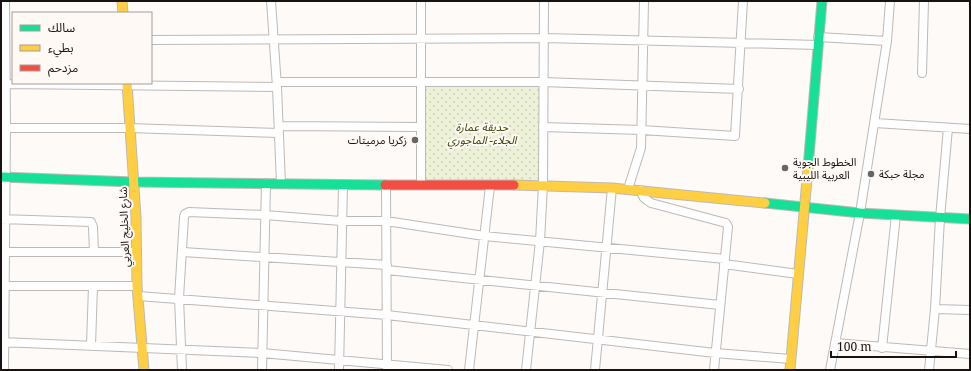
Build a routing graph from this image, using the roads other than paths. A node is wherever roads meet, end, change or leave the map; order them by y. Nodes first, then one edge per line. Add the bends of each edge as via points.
1 (5, 1) edge
2 (122, 1) edge
3 (271, 1) edge
4 (421, 1) edge
5 (544, 1) edge
6 (644, 1) edge
7 (743, 1) edge
8 (822, 1) edge
9 (890, 1) edge
10 (924, 1) edge
11 (123, 12) edge
12 (7, 36) edge
13 (422, 38) junction
14 (544, 38) junction
15 (152, 40) edge
16 (274, 40) junction
17 (643, 41) junction
18 (818, 41) junction
19 (887, 41) junction
20 (742, 42) junction
21 (4, 70) edge
22 (922, 73) dead end
23 (421, 82) junction
24 (543, 82) junction
25 (6, 84) junction
26 (127, 84) edge
27 (277, 85) junction
28 (642, 85) junction
29 (739, 89) junction
30 (4, 101) edge
31 (874, 123) junction
32 (421, 127) junction
33 (543, 127) junction
34 (130, 128) junction
35 (948, 128) junction
36 (279, 129) junction
37 (970, 129) edge
38 (642, 130) junction
39 (4, 133) edge
40 (3, 177) edge
41 (134, 182) junction
42 (266, 183) junction
43 (281, 184) junction
44 (421, 184) junction
45 (343, 185) junction
46 (386, 185) junction
47 (490, 186) junction
48 (543, 186) junction
49 (612, 188) junction
50 (628, 189) junction
51 (640, 190) junction
52 (805, 207) junction
53 (860, 213) junction
54 (265, 215) junction
55 (896, 215) junction
56 (940, 218) junction
57 (3, 219) edge
58 (970, 219) edge
59 (341, 221) junction
60 (386, 221) junction
61 (484, 236) junction
62 (540, 241) junction
63 (607, 248) junction
64 (5, 252) junction
65 (94, 252) junction
66 (137, 252) junction
67 (183, 252) junction
68 (265, 258) junction
69 (3, 262) edge
70 (340, 262) junction
71 (725, 262) junction
72 (387, 267) junction
73 (798, 274) junction
74 (480, 280) junction
75 (535, 284) junction
76 (3, 286) edge
77 (93, 286) junction
78 (137, 286) junction
79 (603, 292) junction
80 (138, 296) junction
81 (179, 298) junction
82 (720, 305) junction
83 (264, 306) junction
84 (935, 309) junction
85 (970, 310) edge
86 (340, 311) junction
87 (387, 314) junction
88 (474, 325) junction
89 (530, 331) junction
90 (596, 339) junction
91 (2, 342) edge
92 (835, 343) junction
93 (91, 345) junction
94 (142, 348) junction
95 (180, 348) junction
96 (882, 348) junction
97 (932, 351) junction
98 (262, 353) junction
99 (715, 353) junction
100 (970, 354) edge
101 (791, 359) junction
102 (339, 360) junction
103 (387, 367) edge
104 (4, 370) edge
105 (144, 370) edge
106 (182, 370) edge
107 (262, 370) edge
108 (339, 370) edge
109 (448, 370) edge
110 (469, 370) edge
111 (526, 370) edge
112 (595, 370) edge
113 (714, 370) edge
114 (790, 370) edge
115 (830, 370) edge
116 (929, 370) edge

1 - 12 street
2 - 11 street
3 - 16 street
4 - 13 street
5 - 14 street
6 - 17 street
7 - 20 street
8 - 18 street
9 - 19 street
10 - 22 street
12 - 21 street
13 - 14 street
13 - 16 street
13 - 23 street
14 - 17 street
14 - 24 street
15 - 16 street
16 - 27 street
17 - 20 street
17 - 28 street
18 - 19 street
18 - 20 street
18 - 52 street
19 - 31 street
20 - 29 street
21 - 25 street
23 - 24 street
23 - 27 street
23 - 32 street
24 - 28 street
24 - 33 street
25 - 26 street
25 - 30 street
26 - 27 street
26 - 34 street, شارع الخليج العربي
27 - 36 street
28 - 29 street
28 - 38 street
29 - 38 street via 735,136
30 - 39 street
31 - 35 street
31 - 53 street
32 - 36 street
32 - 44 street
33 - 38 street
33 - 48 street
34 - 36 street
34 - 39 street
34 - 41 street, شارع الخليج العربي
35 - 37 street
35 - 56 street
36 - 43 street
38 - 50 street via 639,158
39 - 40 street
40 - 41 street
40 - 57 street
41 - 42 street
41 - 66 street, شارع الخليج العربي
42 - 43 street
42 - 54 street
43 - 45 street
44 - 46 street
44 - 47 street
45 - 46 street
45 - 59 street
46 - 60 street
47 - 48 street
47 - 61 street
48 - 49 street
48 - 62 street
49 - 50 street
49 - 63 street
50 - 51 street
51 - 52 street
51 - 71 street via 644,198 651,203 726,223 728,227
52 - 53 street
52 - 73 street
53 - 55 street
53 - 92 street
54 - 59 street
54 - 67 street via 189,212 184,217
54 - 68 street
55 - 56 street
55 - 96 street
56 - 58 street
56 - 84 street
57 - 64 street
57 - 65 street via 91,222
59 - 60 street
59 - 70 street
60 - 61 street
60 - 72 street
61 - 62 street
61 - 74 street
62 - 63 street
62 - 75 street
63 - 71 street
63 - 79 street
64 - 65 street
64 - 69 street
65 - 66 street
66 - 78 street, شارع الخليج العربي
67 - 68 street
67 - 81 street
68 - 70 street
68 - 83 street
69 - 76 street
70 - 72 street
70 - 86 street
71 - 73 street
71 - 82 street
72 - 74 street
72 - 87 street
73 - 101 street
74 - 75 street
74 - 88 street
75 - 79 street
75 - 89 street
76 - 77 street
76 - 91 street
77 - 78 street
77 - 93 street
78 - 80 street, شارع الخليج العربي
79 - 82 street
79 - 90 street
80 - 81 street
80 - 94 street, شارع الخليج العربي
81 - 83 street
81 - 95 street
82 - 99 street
83 - 86 street
83 - 98 street
84 - 85 street
84 - 97 street
86 - 87 street
86 - 102 street
87 - 88 street
87 - 103 street
88 - 89 street
88 - 110 street
89 - 90 street
89 - 111 street
90 - 99 street
90 - 112 street
91 - 93 street
91 - 104 street
92 - 96 street
92 - 115 street
93 - 94 street
94 - 95 street
94 - 105 street, شارع الخليج العربي
95 - 98 street
95 - 106 street
96 - 97 street
97 - 100 street
97 - 116 street
98 - 102 street
98 - 107 street
99 - 101 street
99 - 113 street
101 - 114 street
102 - 103 street
102 - 108 street
103 - 109 street

